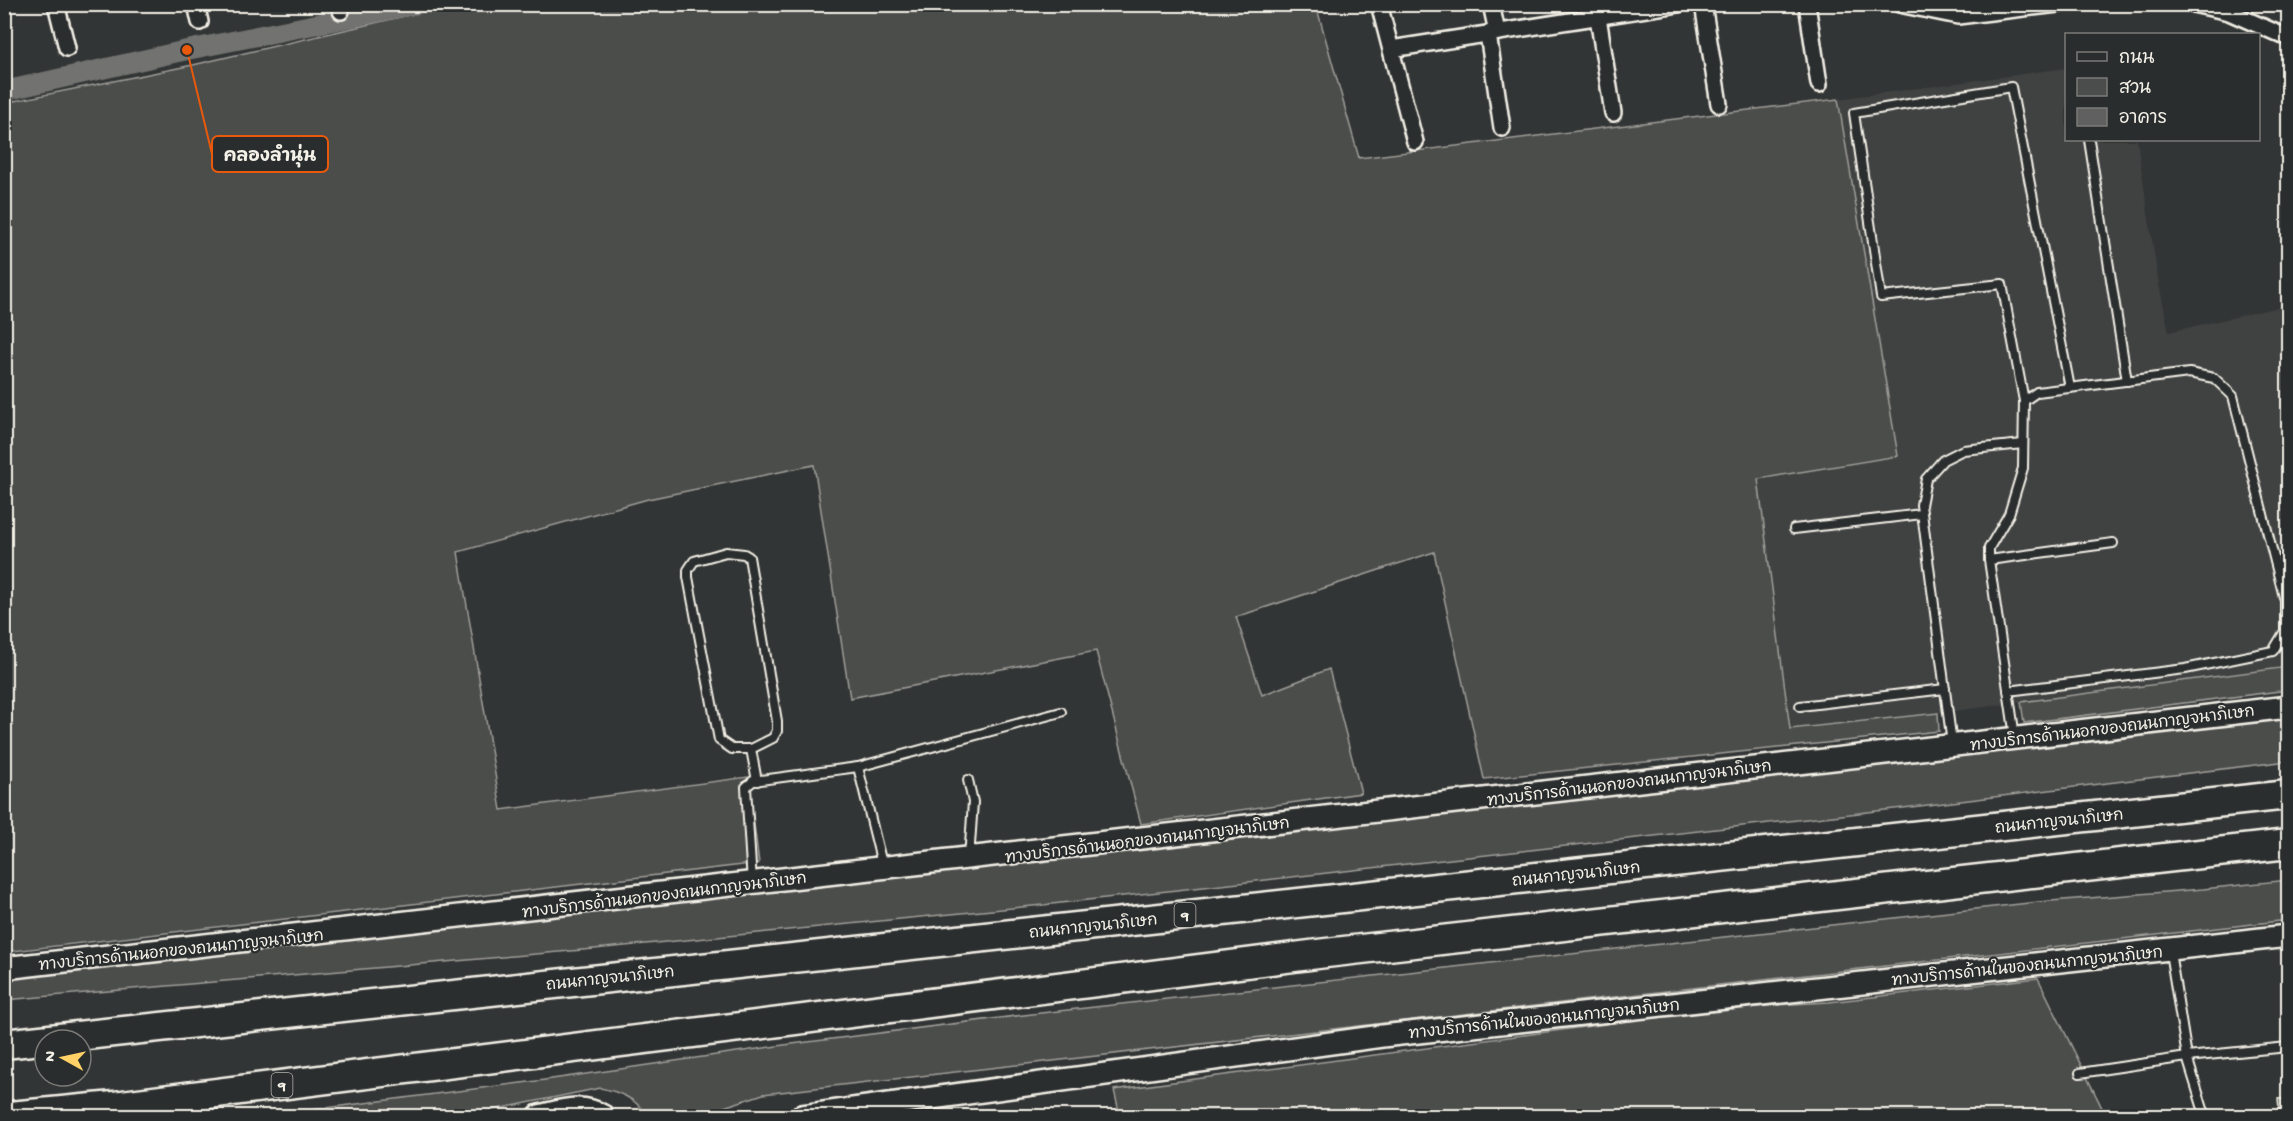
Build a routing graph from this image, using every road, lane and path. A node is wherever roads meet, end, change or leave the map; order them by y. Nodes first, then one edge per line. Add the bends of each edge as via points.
1 (56, 4) edge
2 (196, 4) edge
3 (1379, 4) edge
4 (1491, 4) edge
5 (1678, 4) edge
6 (1703, 4) edge
7 (1807, 4) edge
8 (1899, 4) edge
9 (2058, 4) edge
10 (2193, 4) edge
11 (1613, 9) edge
12 (1946, 9) edge
13 (1598, 17) junction
14 (200, 22) dead end
15 (1493, 33) junction
16 (2289, 38) edge
17 (67, 48) dead end
18 (1391, 49) junction
19 (1819, 84) dead end
20 (1719, 105) dead end
21 (1613, 113) dead end
22 (1502, 128) dead end
23 (2089, 141) edge
24 (1415, 142) dead end
25 (2127, 381) junction
26 (2070, 388) junction
27 (2024, 401) junction
28 (2023, 444) junction
29 (1922, 514) junction
30 (1794, 529) dead end
31 (2113, 543) dead end
32 (1989, 560) junction
33 (1945, 689) junction
34 (2008, 691) junction
35 (1800, 706) dead end
36 (2289, 707) edge
37 (1061, 712) dead end
38 (2015, 738) junction
39 (1953, 746) junction
40 (751, 749) junction
41 (858, 767) junction
42 (968, 780) dead end
43 (757, 781) junction
44 (2289, 795) edge
45 (2289, 844) edge
46 (969, 861) junction
47 (883, 869) junction
48 (752, 884) junction
49 (2289, 936) edge
50 (2170, 949) junction
51 (4, 968) edge
52 (93, 1033) edge
53 (33, 1035) edge
54 (4, 1036) edge
55 (33, 1040) edge
56 (4, 1044) edge
57 (2289, 1047) edge
58 (2187, 1057) junction
59 (2080, 1073) dead end
60 (114, 1106) junction
61 (842, 1114) edge
62 (10, 1116) edge
63 (69, 1116) edge
64 (539, 1116) edge
65 (603, 1116) edge
66 (802, 1116) edge
67 (2207, 1116) edge

1 - 17 street
2 - 14 street
3 - 18 street
4 - 15 street
5 - 11 street
6 - 20 street
7 - 19 street
8 - 12 street
9 - 12 street via 1958,16
10 - 16 street via 2229,12
11 - 13 street
13 - 15 street
13 - 21 street
15 - 18 street
15 - 22 street
18 - 24 street
23 - 25 lane
25 - 26 lane
25 - 34 lane via 2189,373 2214,378 2233,396 2285,601 2284,631 2273,651 2185,669
26 - 27 lane via 2037,392
26 - 27 lane via 2011,87 1854,112 1881,297 2002,284
27 - 28 lane
28 - 29 lane via 1963,450 1943,460 1926,480
28 - 32 lane via 2023,468 2009,514 1989,548
29 - 30 lane
29 - 33 lane
31 - 32 lane
32 - 34 lane
33 - 35 lane
33 - 39 lane
34 - 38 lane
36 - 38 main road, ทางบริการด้านนอกของถนนกาญจนาภิเษก
37 - 41 lane
38 - 39 main road, ทางบริการด้านนอกของถนนกาญจนาภิเษก
39 - 46 main road, ทางบริการด้านนอกของถนนกาญจนาภิเษก
40 - 40 lane via 732,749 719,740 687,577 694,561 726,552 749,557 777,721 773,738
40 - 43 lane
41 - 43 lane
41 - 47 lane
42 - 46 lane via 973,802
43 - 48 lane via 746,787
44 - 52 highway, ถนนกาญจนาภิเษก / 9
45 - 60 highway, 9 via 1326,953
46 - 47 main road, ทางบริการด้านนอกของถนนกาญจนาภิเษก
47 - 48 main road, ทางบริการด้านนอกของถนนกาญจนาภิเษก
48 - 51 main road, ทางบริการด้านนอกของถนนกาญจนาภิเษก
49 - 50 main road, ทางบริการด้านในของถนนกาญจนาภิเษก
50 - 58 lane
50 - 61 main road, ทางบริการด้านในของถนนกาญจนาภิเษก via 1382,1036
53 - 54 highway
55 - 56 highway, ถนนกาญจนาภิเษก / 9
57 - 58 lane
58 - 59 lane
58 - 67 lane
60 - 62 highway, 9
60 - 63 highway
61 - 66 main road, ทางบริการด้านในของถนนกาญจนาภิเษก
64 - 65 main road via 567,1109 592,1110

